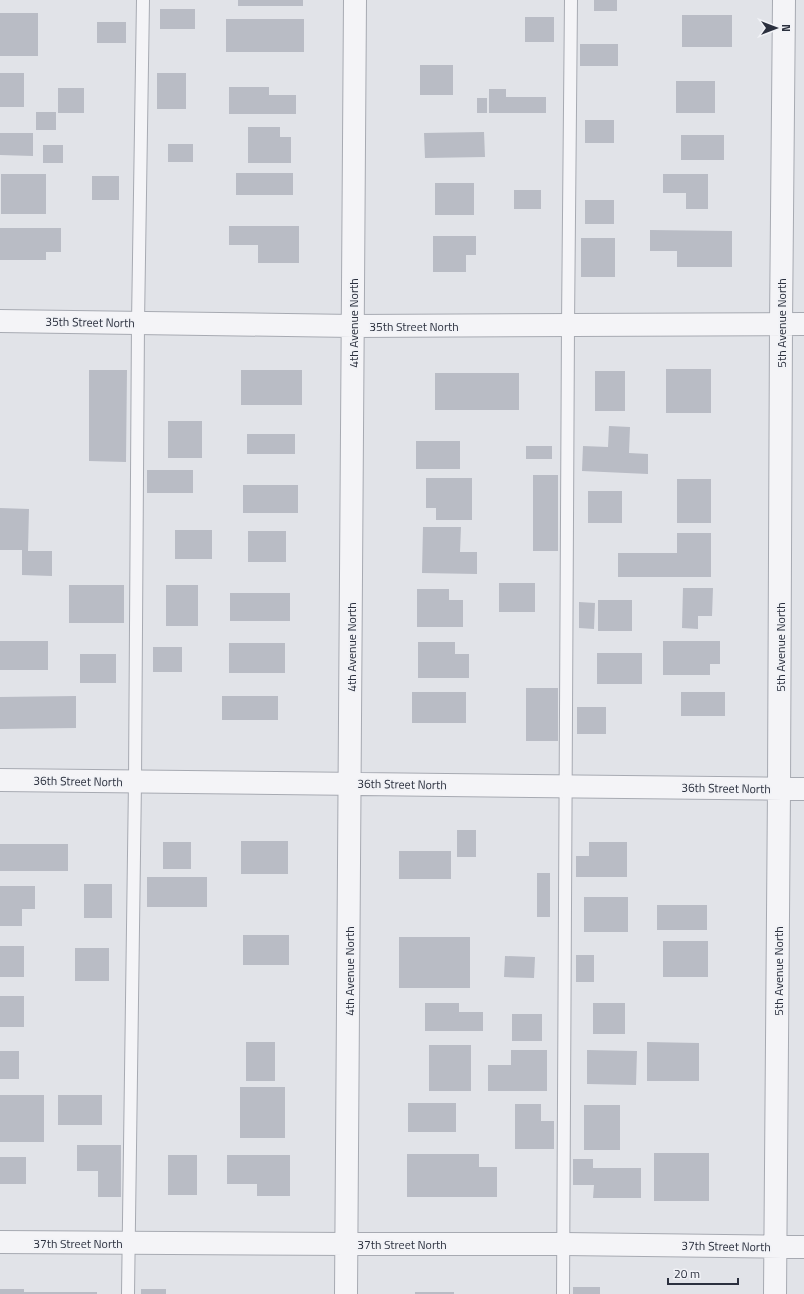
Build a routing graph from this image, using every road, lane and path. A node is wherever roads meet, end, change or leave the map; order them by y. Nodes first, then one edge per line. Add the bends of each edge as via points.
1 (143, 0) edge
2 (355, 0) edge
3 (571, 0) edge
4 (784, 0) edge
5 (0, 321) edge
6 (138, 323) junction
7 (781, 324) junction
8 (804, 324) edge
9 (568, 325) junction
10 (353, 326) junction
11 (0, 780) edge
12 (135, 781) junction
13 (350, 783) junction
14 (566, 786) junction
15 (779, 788) junction
16 (804, 789) edge
17 (0, 1242) edge
18 (128, 1243) junction
19 (347, 1244) junction
20 (564, 1244) junction
21 (775, 1247) junction
22 (804, 1247) edge
23 (128, 1294) edge
24 (346, 1294) edge
25 (563, 1294) edge
26 (775, 1294) edge

1 - 6 lane
2 - 10 street, 4th Avenue North
3 - 9 lane
4 - 7 street, 5th Avenue North
5 - 6 street, 35th Street North
6 - 10 street, 35th Street North
6 - 12 lane
7 - 8 street, 35th Street North
7 - 9 street, 35th Street North
7 - 15 street, 5th Avenue North
9 - 10 street, 35th Street North
9 - 14 lane
10 - 13 street, 4th Avenue North
11 - 12 street, 36th Street North
12 - 13 street, 36th Street North
12 - 18 lane
13 - 14 street, 36th Street North
13 - 19 street, 4th Avenue North
14 - 15 street, 36th Street North
14 - 20 lane
15 - 16 street, 36th Street North
15 - 21 street, 5th Avenue North
17 - 18 street, 37th Street North
18 - 19 street, 37th Street North
18 - 23 lane
19 - 20 street, 37th Street North
19 - 24 street, 4th Avenue North
20 - 21 street, 37th Street North
20 - 25 lane
21 - 22 street, 37th Street North
21 - 26 street, 5th Avenue North

